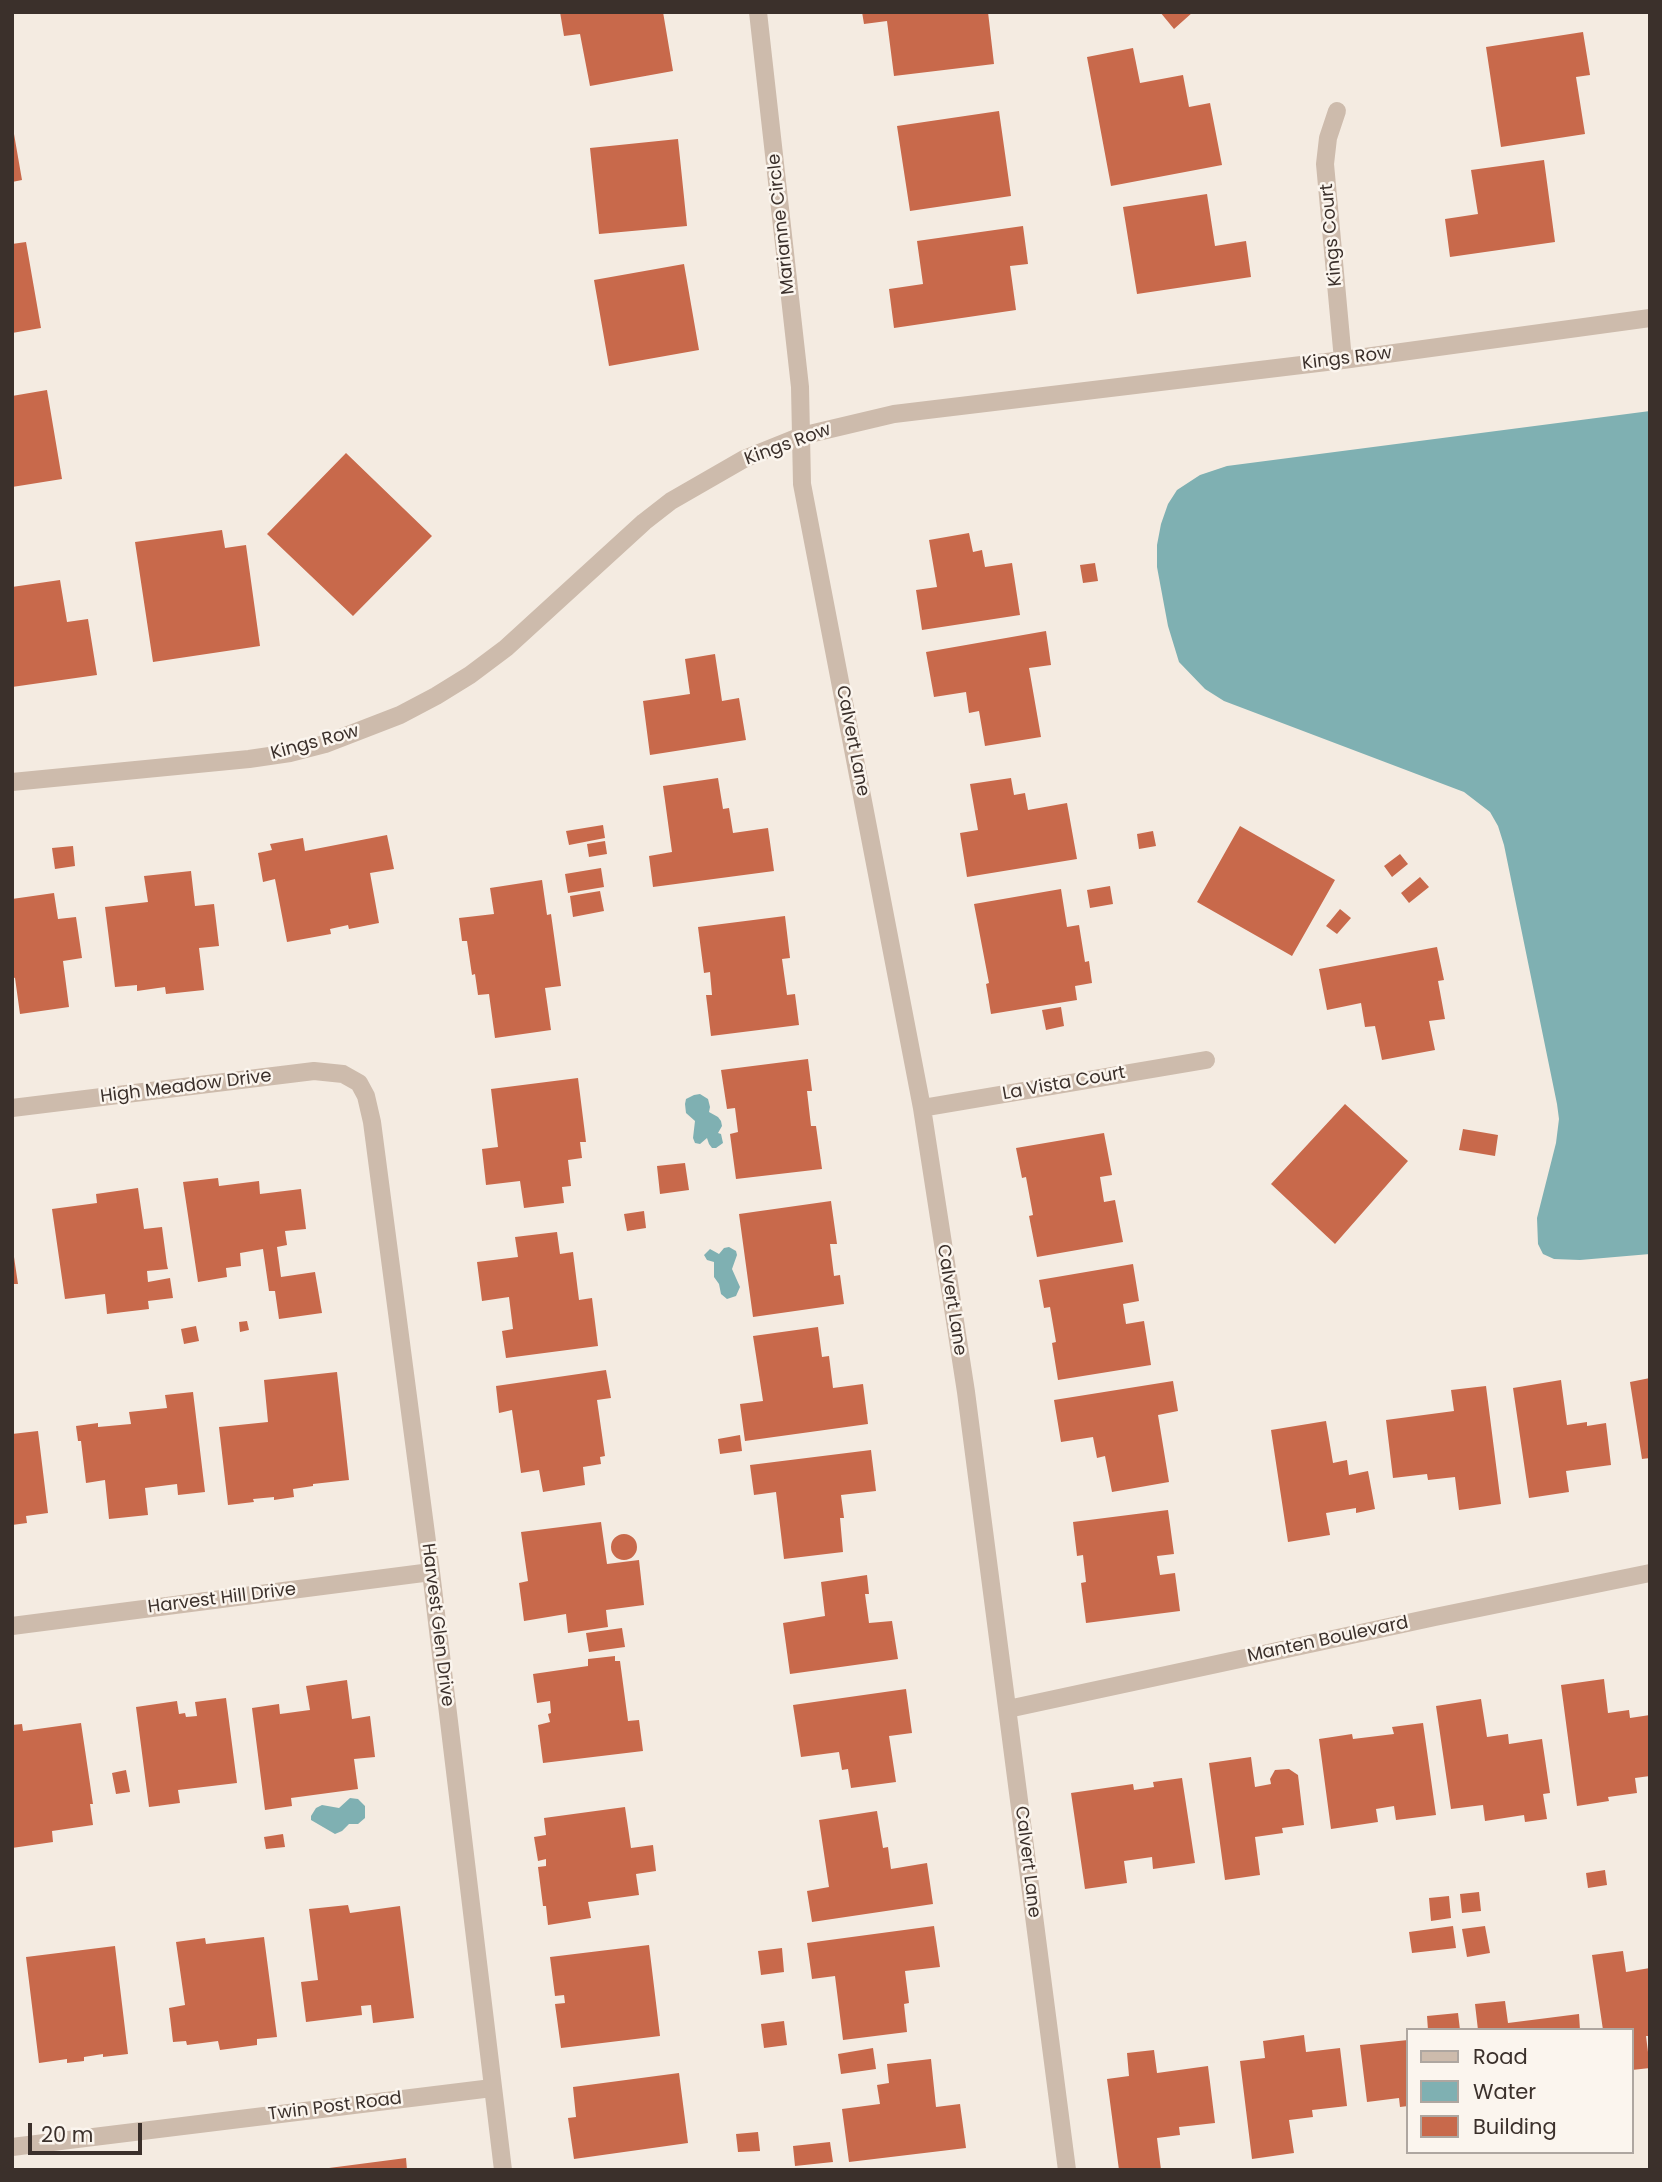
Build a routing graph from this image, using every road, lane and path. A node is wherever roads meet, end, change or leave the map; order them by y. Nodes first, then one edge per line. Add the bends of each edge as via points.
1 (758, 12) edge
2 (1337, 111) dead end
3 (1650, 318) edge
4 (1343, 360) junction
5 (801, 436) junction
6 (12, 782) edge
7 (1206, 1060) dead end
8 (359, 1083) joint
9 (12, 1108) edge
10 (922, 1108) junction
11 (431, 1572) junction
12 (1650, 1573) edge
13 (12, 1626) edge
14 (1008, 1709) junction
15 (492, 2088) junction
16 (12, 2147) edge
17 (503, 2170) edge
18 (1067, 2170) edge

1 - 5 street, Marianne Circle via 800,387
2 - 4 street, Kings Court via 1325,164
3 - 4 street, Kings Row
4 - 5 street, Kings Row via 894,414
5 - 6 street, Kings Row via 744,459 671,501 506,648 400,715 290,753
5 - 10 street, Calvert Lane via 802,484
7 - 10 street, La Vista Court
8 - 9 street, High Meadow Drive via 343,1074 314,1071
8 - 11 street, Harvest Glen Drive via 372,1122
10 - 14 street, Calvert Lane
11 - 13 street, Harvest Hill Drive
11 - 15 street, Harvest Glen Drive
12 - 14 street, Manten Boulevard
14 - 18 street, Calvert Lane
15 - 16 street, Twin Post Road
15 - 17 street, Harvest Glen Drive

